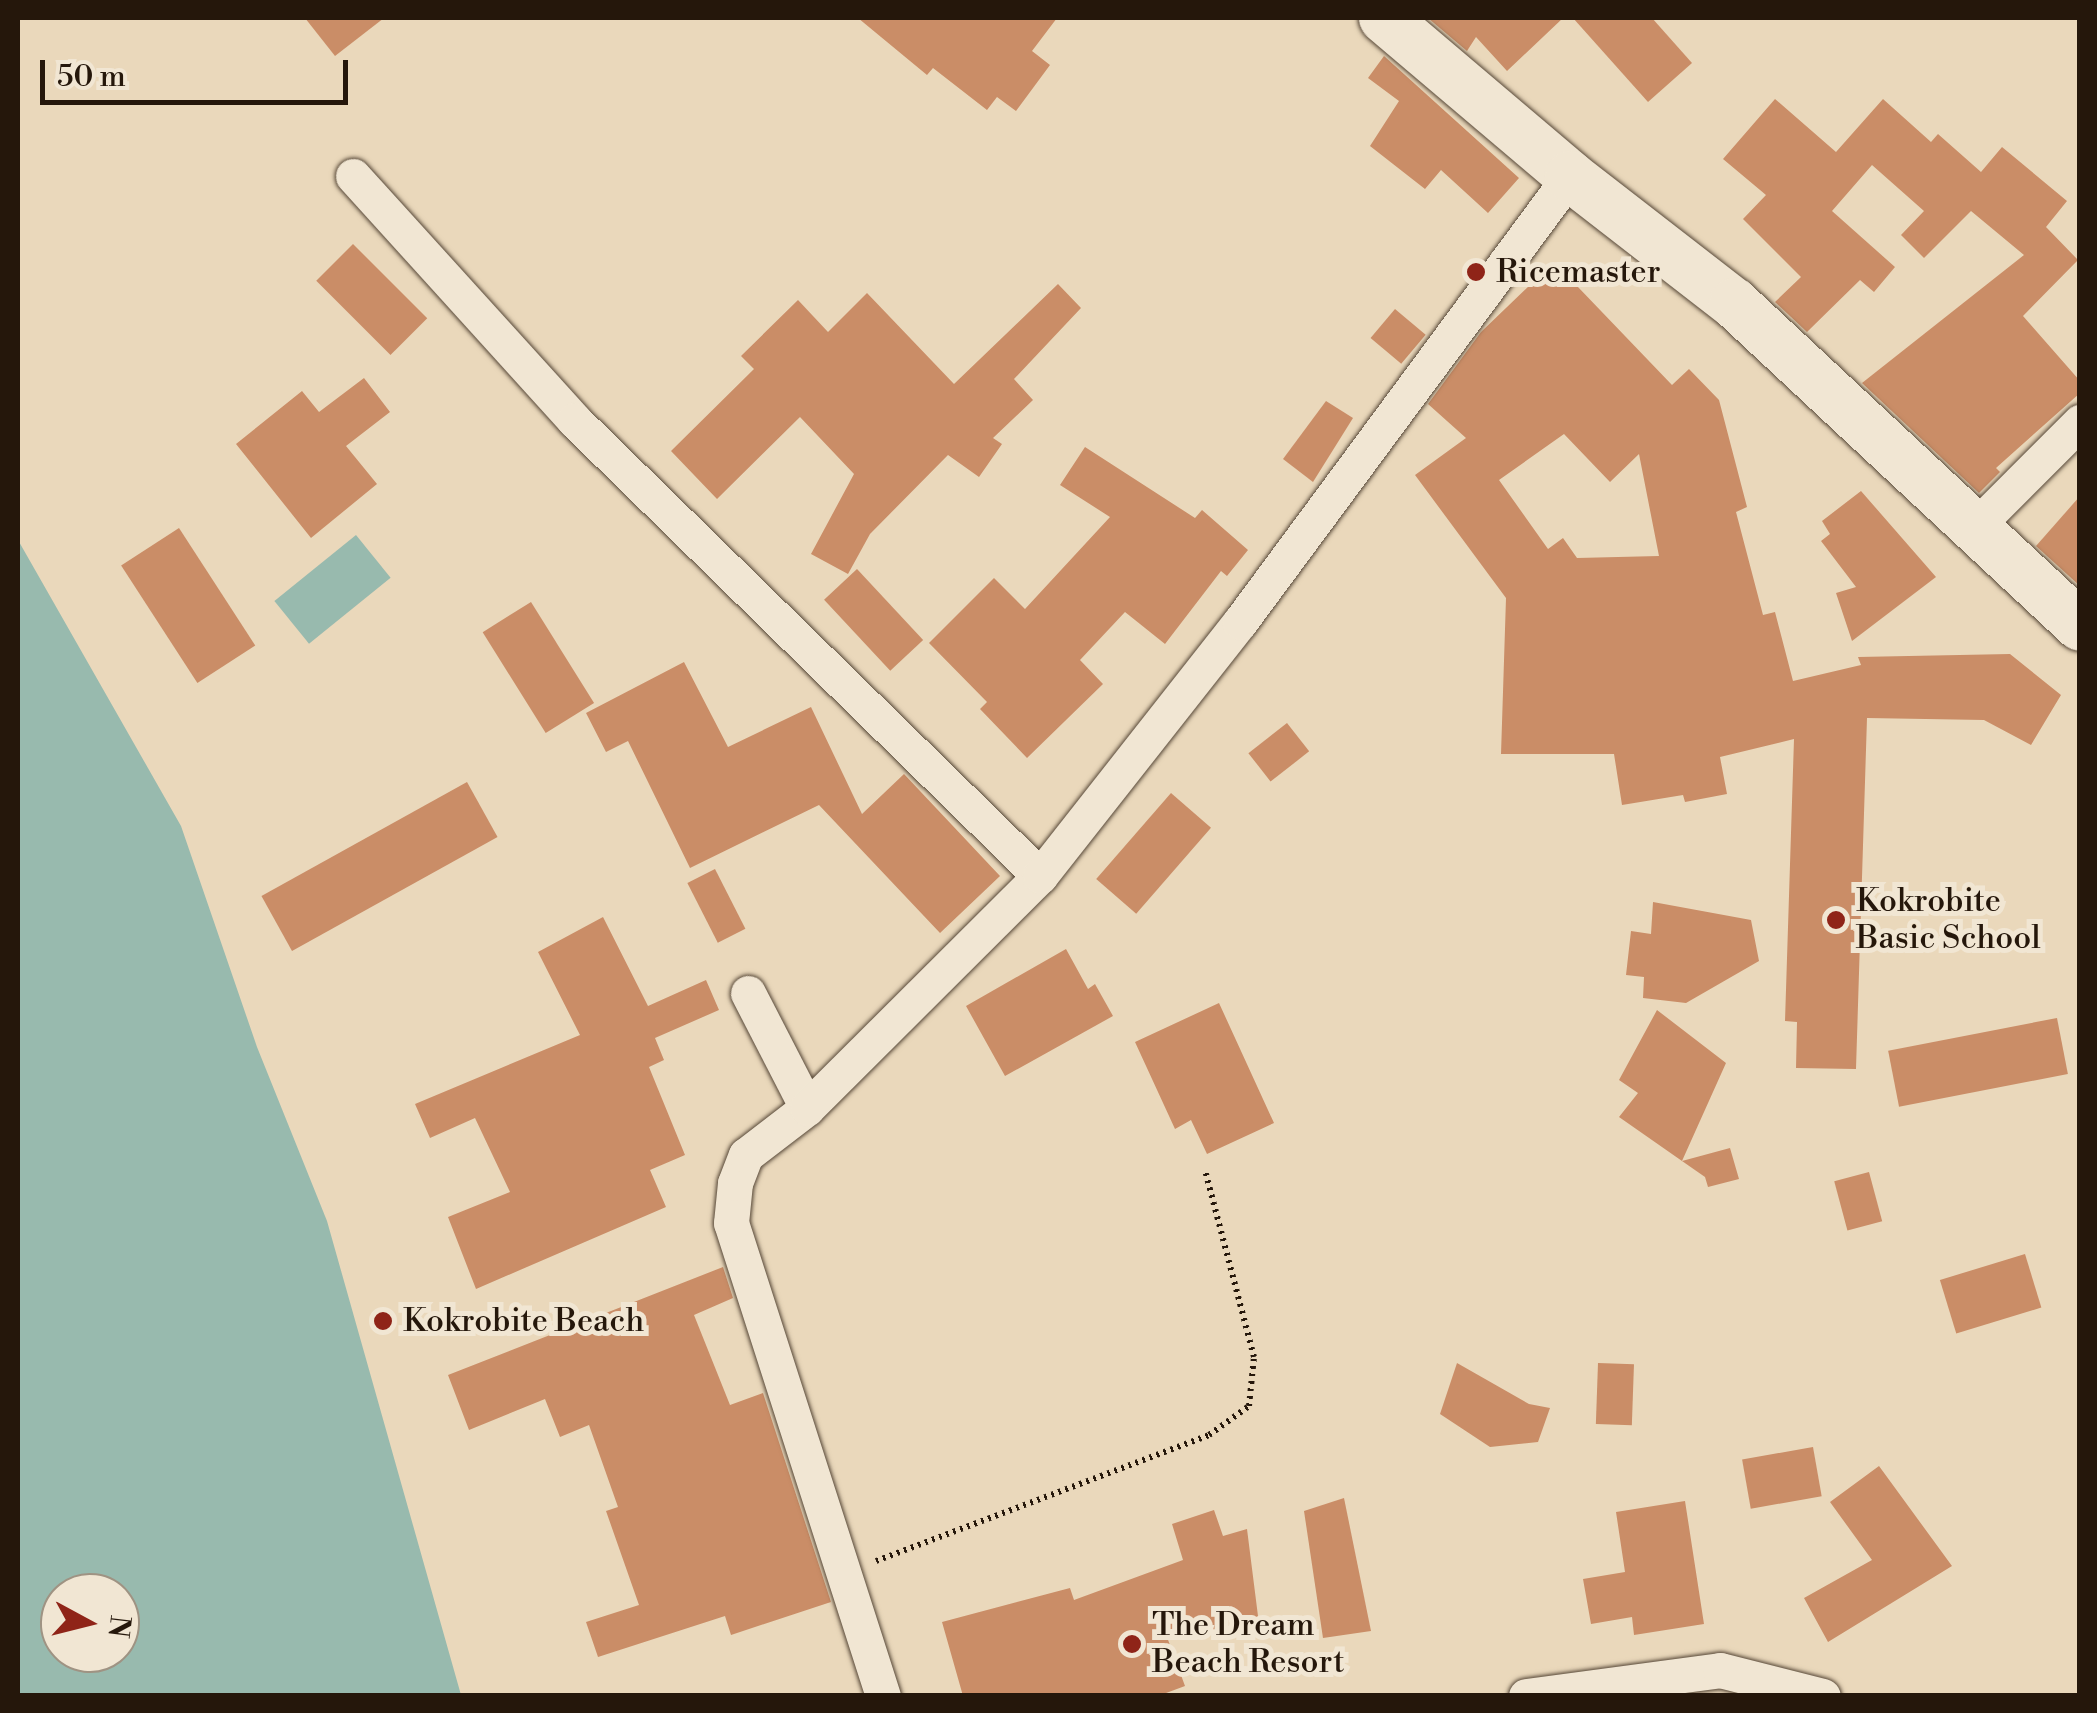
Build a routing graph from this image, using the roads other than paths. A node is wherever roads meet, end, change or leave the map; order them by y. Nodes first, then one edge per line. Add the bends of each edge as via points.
1 (1384, 18) edge
2 (353, 176) dead end
3 (1570, 176) junction
4 (2080, 422) edge
5 (1972, 530) junction
6 (2080, 626) edge
7 (1040, 876) junction
8 (748, 993) dead end
9 (807, 1108) junction
10 (883, 1696) edge
11 (1526, 1696) edge
12 (1823, 1696) edge

1 - 3 street
2 - 7 street via 574,420
3 - 5 street via 1734,303
3 - 7 street via 1240,622
4 - 5 street
5 - 6 street
7 - 9 street
8 - 9 street
9 - 10 street via 746,1155 731,1223
11 - 12 street via 1720,1670

